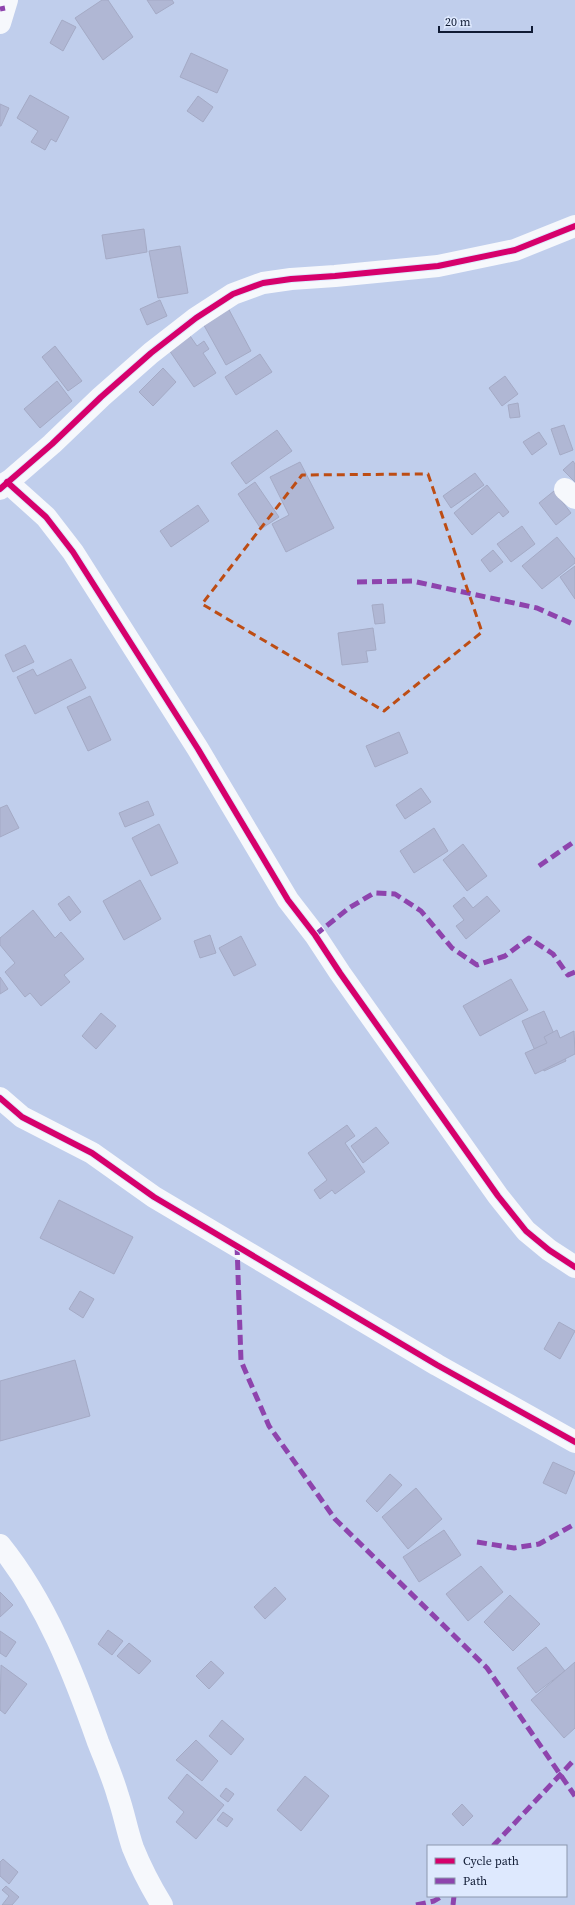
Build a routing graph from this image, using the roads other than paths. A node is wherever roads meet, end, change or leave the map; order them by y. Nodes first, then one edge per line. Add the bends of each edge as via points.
1 (7, 0) edge
2 (0, 23) edge
3 (575, 226) edge
4 (3, 485) edge
5 (0, 1098) edge
6 (0, 1117) edge
7 (22, 1117) junction
8 (575, 1267) edge
9 (575, 1442) edge
10 (0, 1545) edge
11 (162, 1905) edge

1 - 2 street
3 - 4 street via 515,250 438,266 284,280 263,283 233,294 196,318 151,353 52,444
4 - 8 street via 46,516 73,552 198,749 288,900 498,1196 526,1231
5 - 7 street
6 - 7 street
7 - 9 street via 92,1153 161,1201 437,1365
10 - 11 street via 33,1595 80,1689 118,1796 133,1848

